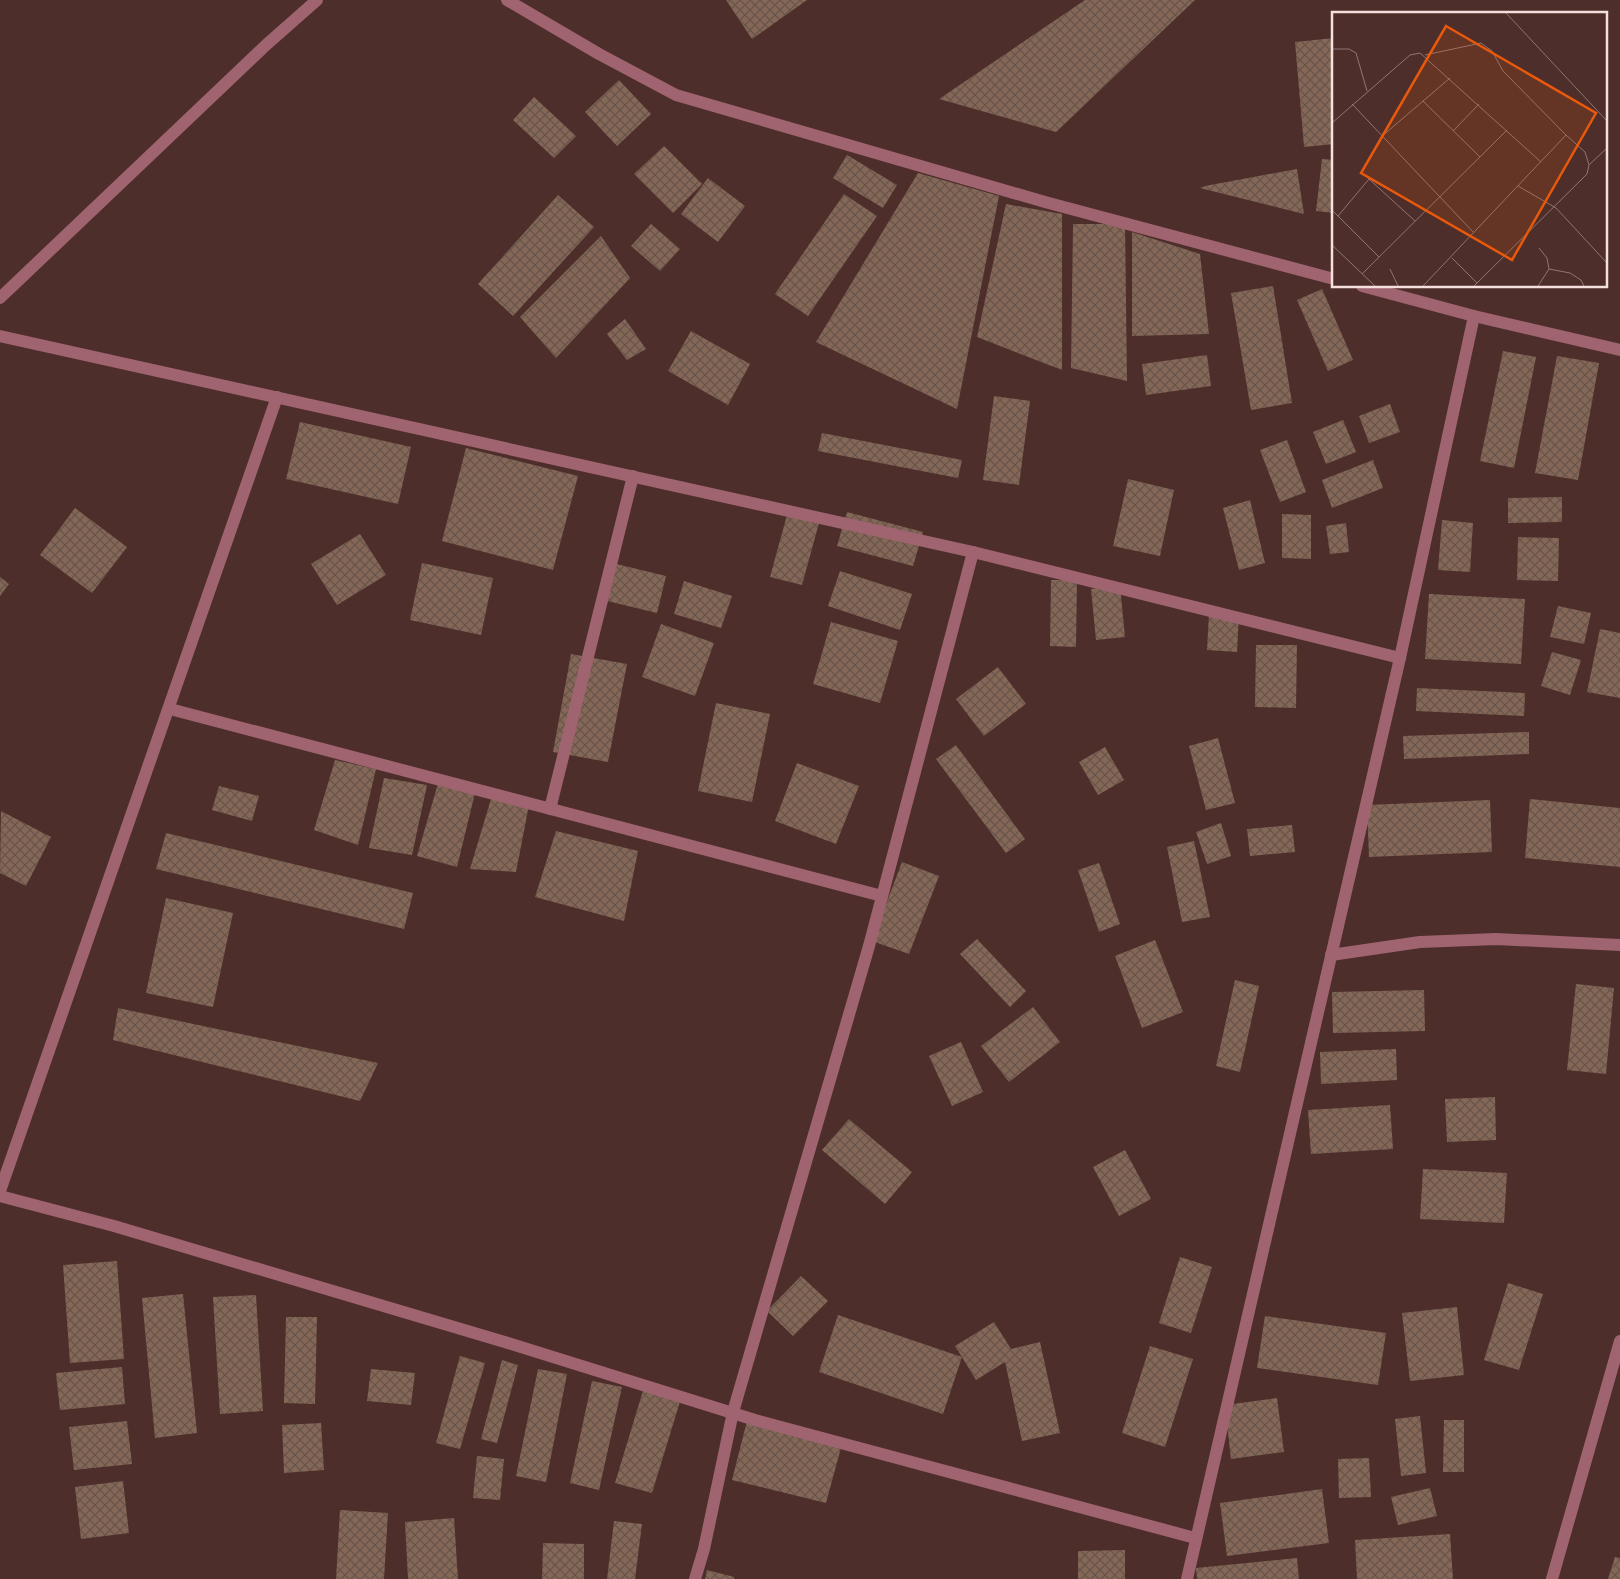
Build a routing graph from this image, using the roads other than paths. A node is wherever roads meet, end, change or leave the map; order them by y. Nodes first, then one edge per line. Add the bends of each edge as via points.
1 (317, 0) edge
2 (507, 0) edge
3 (1332, 278) edge
4 (1369, 288) edge
5 (0, 298) edge
6 (1474, 316) junction
7 (0, 336) edge
8 (1620, 350) edge
9 (277, 397) junction
10 (633, 476) junction
11 (973, 552) junction
12 (1400, 658) junction
13 (170, 709) junction
14 (550, 809) junction
15 (882, 896) junction
16 (1620, 945) edge
17 (1331, 955) junction
18 (0, 1191) edge
19 (0, 1196) edge
20 (1620, 1341) edge
21 (733, 1412) junction
22 (1195, 1538) junction
23 (695, 1579) edge
24 (1187, 1579) edge
25 (1552, 1579) edge

1 - 5 street
2 - 3 street via 676,95 1045,202
4 - 6 street
6 - 8 street
6 - 12 street
7 - 9 street
9 - 10 street
9 - 13 street
10 - 11 street
10 - 14 street
11 - 12 street
11 - 15 street
12 - 17 street
13 - 14 street
13 - 18 street
14 - 15 street
15 - 21 street
16 - 17 street via 1496,939 1420,942
17 - 22 street
19 - 21 street via 123,1229
20 - 25 street
21 - 22 street
21 - 23 street
22 - 24 street

